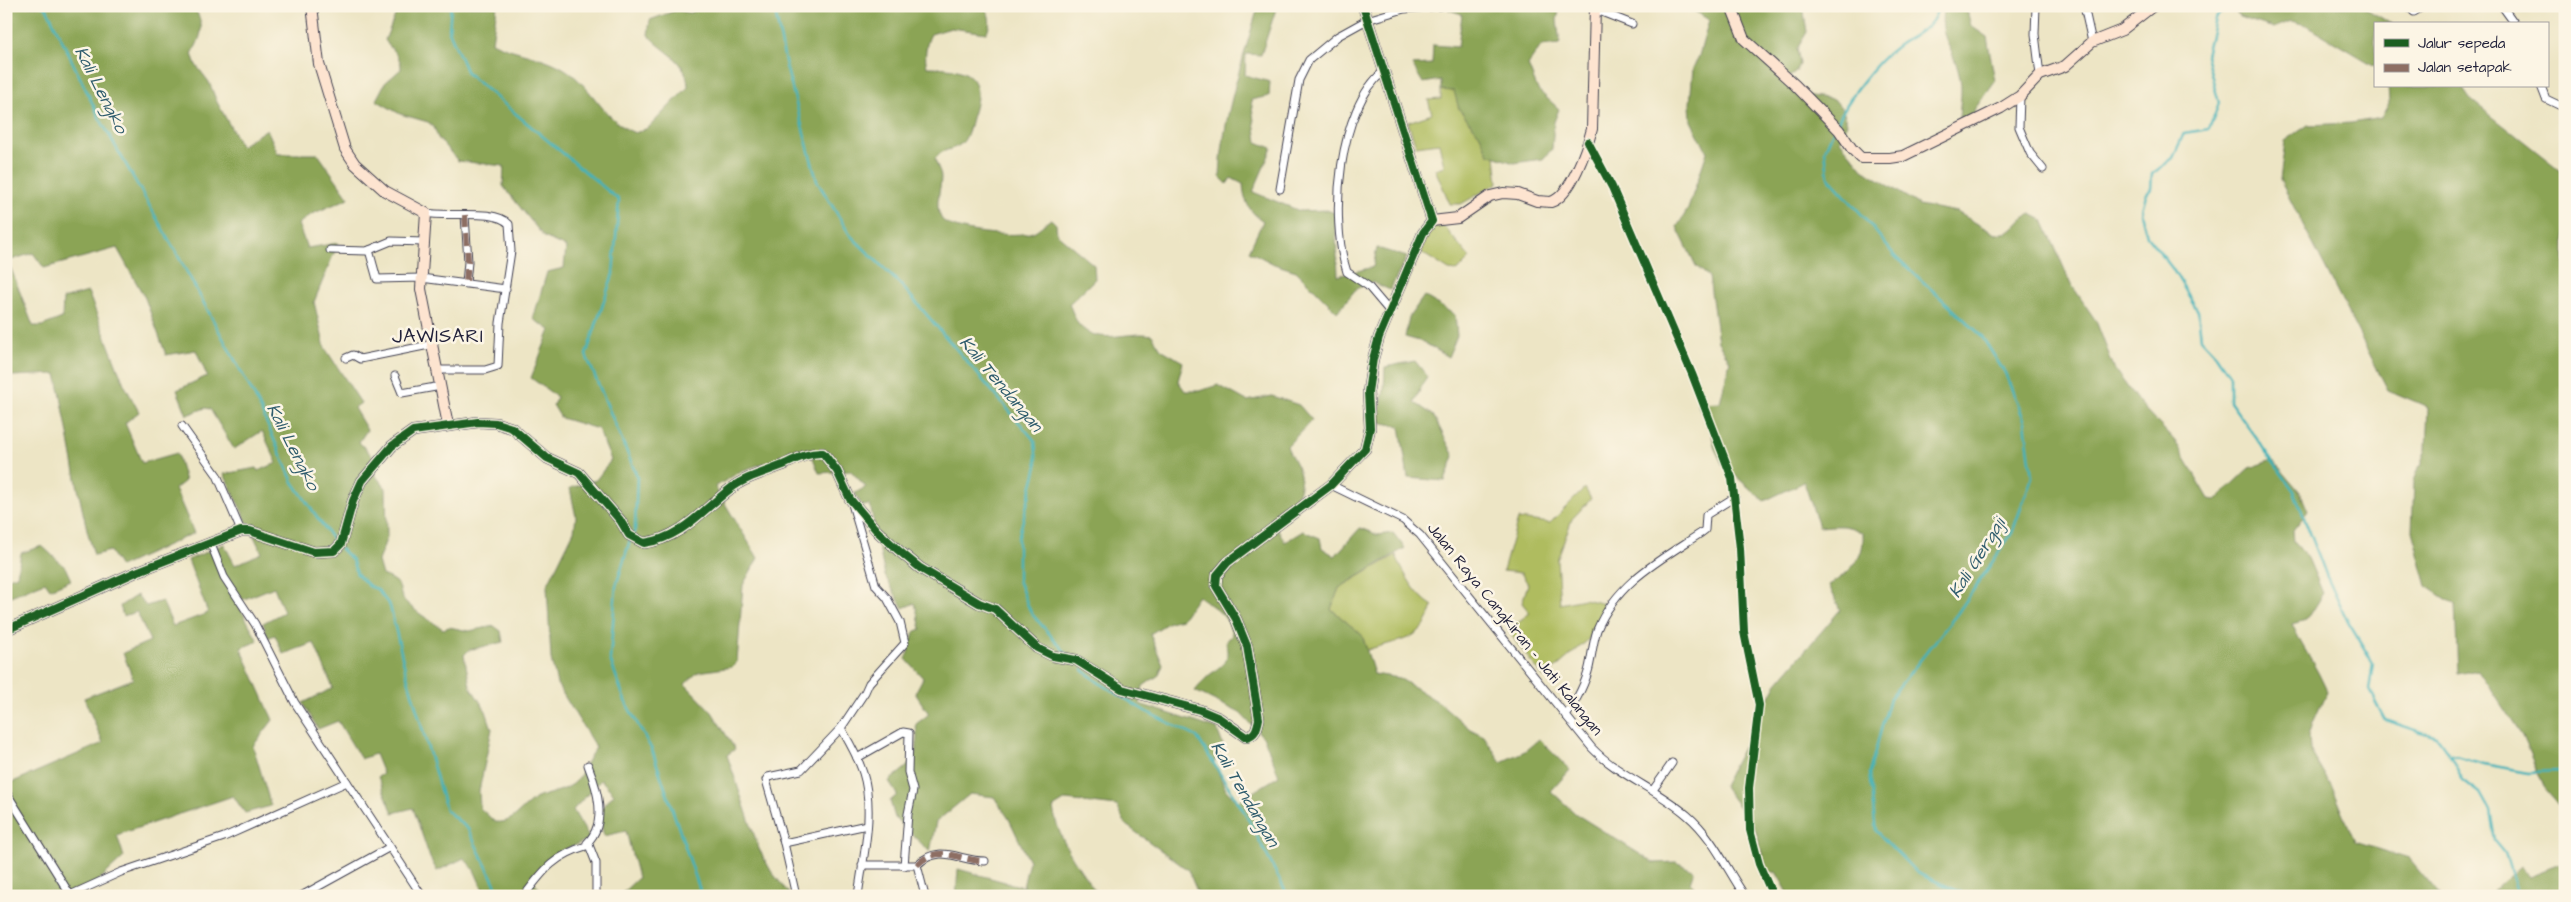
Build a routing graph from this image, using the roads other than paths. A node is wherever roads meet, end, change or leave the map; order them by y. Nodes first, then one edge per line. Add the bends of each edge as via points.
1 (312, 6) edge
2 (1363, 6) edge
3 (1441, 6) edge
4 (1730, 6) edge
5 (2036, 6) edge
6 (2084, 6) edge
7 (2152, 6) edge
8 (2408, 6) edge
9 (2424, 6) edge
10 (2502, 6) edge
11 (1595, 8) edge
12 (1367, 20) junction
13 (2514, 22) edge
14 (1632, 24) dead end
15 (2092, 42) junction
16 (1384, 71) junction
17 (2040, 74) junction
18 (2542, 88) edge
19 (2020, 96) junction
20 (2565, 108) edge
21 (1588, 142) junction
22 (2043, 169) dead end
23 (1280, 189) dead end
24 (426, 213) junction
25 (465, 216) junction
26 (1432, 221) junction
27 (424, 242) junction
28 (330, 250) dead end
29 (369, 250) junction
30 (421, 278) junction
31 (466, 284) junction
32 (506, 289) junction
33 (1390, 312) junction
34 (434, 344) junction
35 (346, 358) dead end
36 (439, 370) junction
37 (395, 376) dead end
38 (442, 386) junction
39 (448, 425) junction
40 (182, 426) dead end
41 (1331, 485) junction
42 (1734, 498) junction
43 (850, 499) junction
44 (241, 531) junction
45 (210, 542) junction
46 (6, 630) edge
47 (1566, 716) junction
48 (841, 728) junction
49 (857, 758) junction
50 (1672, 763) dead end
51 (588, 765) dead end
52 (347, 782) junction
53 (1652, 790) junction
54 (6, 792) edge
55 (866, 825) junction
56 (784, 843) junction
57 (589, 845) junction
58 (390, 847) junction
59 (985, 861) dead end
60 (862, 865) junction
61 (917, 865) junction
62 (904, 866) junction
63 (70, 895) edge
64 (301, 896) edge
65 (422, 896) edge
66 (524, 896) edge
67 (596, 896) edge
68 (796, 896) edge
69 (858, 896) edge
70 (925, 896) edge
71 (1745, 896) edge
72 (1773, 896) edge

1 - 24 street via 319,64 345,149 372,181 404,203
2 - 12 street
3 - 12 street via 1404,9
4 - 19 street via 1744,39 1795,85 1861,158 1903,156
5 - 17 street via 2035,34
6 - 15 street
7 - 15 street via 2122,30
8 - 9 street via 2414,12
10 - 13 street
11 - 14 street
11 - 21 street via 1593,106
12 - 16 street
12 - 23 street via 1338,36 1302,70
15 - 17 street via 2065,66
16 - 26 street
16 - 33 street via 1364,93 1354,113 1342,161 1340,218 1347,272 1368,286
17 - 19 street
18 - 20 street via 2546,98
19 - 22 street via 2019,126 2030,153
21 - 26 street via 1567,189 1557,200 1544,202 1503,192 1490,196 1458,218
21 - 42 street via 1612,187 1692,374 1727,461
24 - 25 street
24 - 27 street
25 - 31 street
25 - 32 street via 497,216 509,224 512,239
26 - 33 street via 1423,233
27 - 29 street via 390,241
27 - 30 street
28 - 29 street
29 - 30 street via 376,278
30 - 31 street
30 - 34 street
31 - 32 street
32 - 36 street via 498,366 485,370
33 - 41 street via 1379,337 1370,375 1368,439 1358,458
34 - 35 street via 360,359 353,355
34 - 36 street
36 - 38 street
37 - 38 street via 402,393
38 - 39 street
39 - 43 street via 488,422 512,428 547,458 585,478 633,537 644,543 678,533 732,487 811,454 828,457
39 - 44 street via 413,431 392,446 362,481 337,548 314,552
40 - 44 street via 217,475
41 - 43 street via 1228,562 1217,575 1216,586 1236,619 1247,646 1259,719 1257,730 1251,736 1200,710 1122,689 1073,660 1053,656 1037,648 995,609 920,568 877,531
41 - 47 street, Jalan Raya Cangkiran - Jati Kalangan via 1404,520 1420,535
42 - 47 street via 1706,515 1705,530 1625,586 1597,631 1589,670 1577,700
42 - 72 street via 1742,567 1744,632 1759,705 1749,788 1750,830 1759,864
43 - 48 street via 876,586 900,622 905,643 868,683
44 - 45 street
45 - 46 street
45 - 52 street via 224,576 255,624 295,703
47 - 53 street, Jalan Raya Cangkiran - Jati Kalangan via 1605,760
48 - 49 street
48 - 56 street via 801,770 766,778
49 - 55 street via 866,788
49 - 62 street via 902,732 908,733 908,772 913,790
50 - 53 street
51 - 57 street via 599,807 598,822 587,843
52 - 58 street
52 - 63 street via 224,837 121,872
53 - 71 street, Jalan Raya Cangkiran - Jati Kalangan via 1685,813 1706,833
54 - 63 street
55 - 56 street
55 - 60 street
56 - 68 street
57 - 66 street via 550,864
57 - 67 street via 596,862
58 - 64 street
58 - 65 street
59 - 61 street via 939,853 928,856
60 - 62 street
60 - 69 street
61 - 62 street
61 - 70 street

